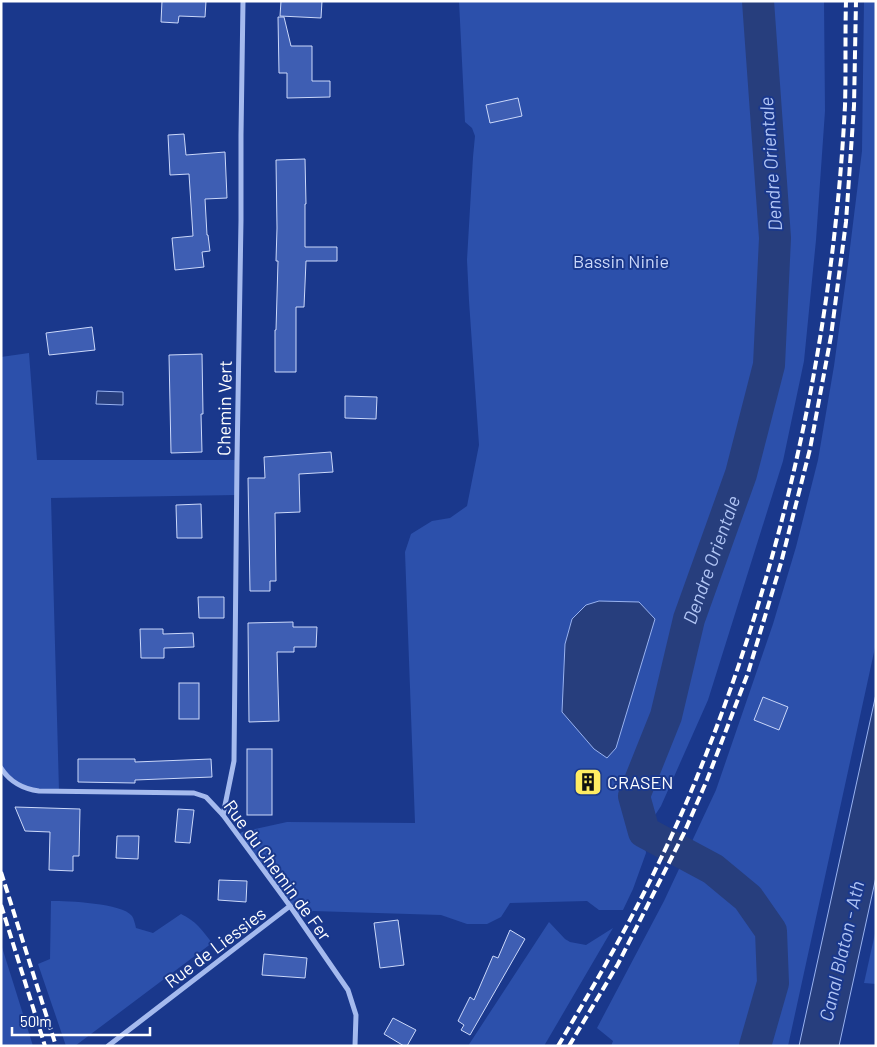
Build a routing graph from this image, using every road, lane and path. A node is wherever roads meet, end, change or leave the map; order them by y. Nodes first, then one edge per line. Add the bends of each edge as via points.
1 (243, 1) edge
2 (1, 768) edge
3 (223, 814) junction
4 (290, 906) junction
5 (108, 1046) edge
6 (354, 1046) edge

1 - 3 street, Chemin Vert via 234,766
2 - 3 street, Rue du Chemin de Fer via 16,783 31,790 194,793 206,797
3 - 4 street, Rue du Chemin de Fer
4 - 5 street, Rue de Liessies
4 - 6 street, Rue du Chemin de Fer via 348,990 356,1015

